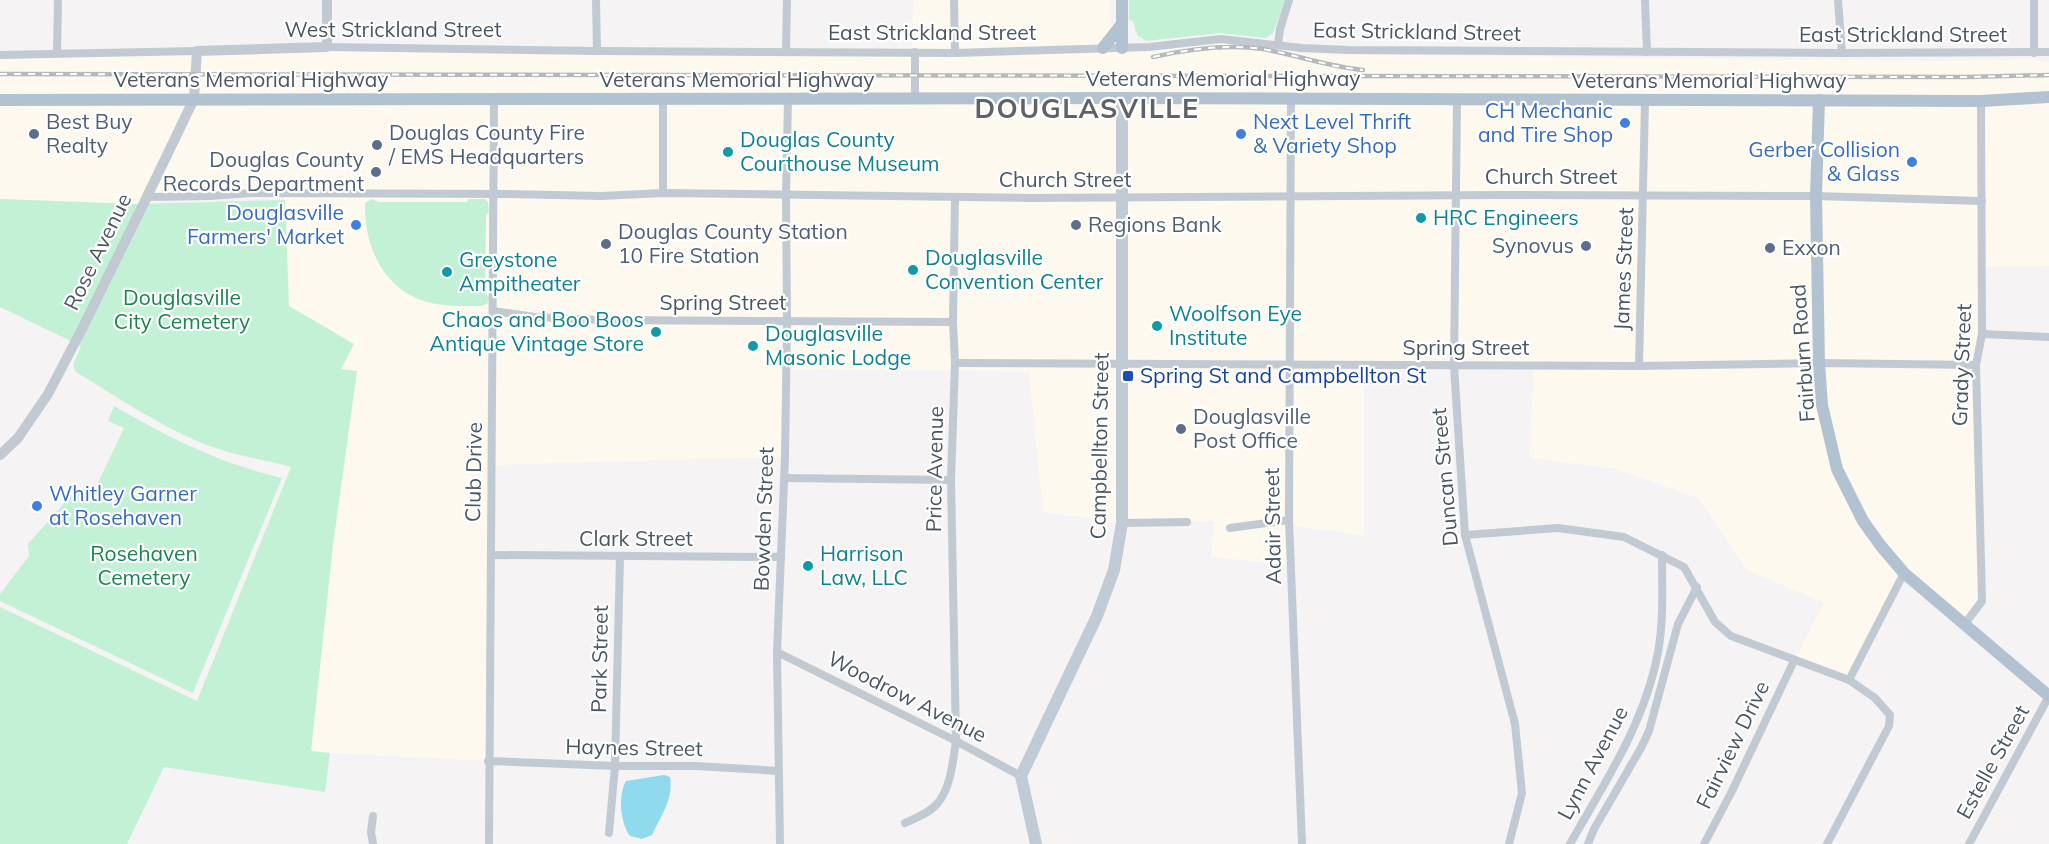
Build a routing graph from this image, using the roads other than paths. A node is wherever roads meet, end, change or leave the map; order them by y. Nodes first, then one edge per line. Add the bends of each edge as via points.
1 (58, 0) edge
2 (327, 0) edge
3 (597, 0) edge
4 (787, 0) edge
5 (954, 0) edge
6 (1122, 0) edge
7 (1289, 0) edge
8 (1645, 0) edge
9 (1838, 0) edge
10 (2034, 0) edge
11 (1122, 24) junction
12 (1278, 45) junction
13 (327, 47) junction
14 (1103, 48) junction
15 (1122, 48) junction
16 (197, 51) junction
17 (597, 51) junction
18 (786, 51) junction
19 (915, 52) junction
20 (955, 52) junction
21 (1647, 52) junction
22 (2049, 52) edge
23 (57, 53) junction
24 (1842, 53) junction
25 (2034, 53) junction
26 (0, 55) edge
27 (1122, 98) junction
28 (1291, 98) junction
29 (2049, 98) edge
30 (194, 99) junction
31 (915, 99) junction
32 (1457, 99) junction
33 (0, 100) edge
34 (494, 100) junction
35 (663, 100) junction
36 (788, 100) junction
37 (1819, 100) junction
38 (1645, 101) junction
39 (1981, 102) junction
40 (663, 193) junction
41 (493, 194) junction
42 (1644, 195) junction
43 (786, 196) junction
44 (1290, 196) junction
45 (1456, 196) junction
46 (1816, 196) junction
47 (147, 197) junction
48 (955, 197) junction
49 (1122, 198) junction
50 (1982, 201) junction
51 (493, 311) junction
52 (787, 322) junction
53 (953, 322) junction
54 (1982, 334) junction
55 (2049, 337) edge
56 (955, 363) junction
57 (1819, 363) junction
58 (1122, 364) junction
59 (1976, 365) junction
60 (1289, 366) junction
61 (1454, 366) junction
62 (1639, 366) junction
63 (0, 455) edge
64 (784, 478) junction
65 (951, 480) junction
66 (1289, 520) junction
67 (1187, 522) dead end
68 (1122, 523) junction
69 (1230, 528) dead end
70 (1465, 535) junction
71 (491, 555) junction
72 (1662, 555) junction
73 (620, 557) junction
74 (781, 557) junction
75 (1904, 573) junction
76 (1697, 587) junction
77 (1964, 625) junction
78 (777, 652) junction
79 (1794, 661) junction
80 (1849, 680) junction
81 (2049, 696) edge
82 (957, 741) junction
83 (489, 761) junction
84 (615, 766) junction
85 (779, 771) junction
86 (1021, 776) junction
87 (373, 816) dead end
88 (905, 823) dead end
89 (609, 833) dead end
90 (373, 844) edge
91 (489, 844) edge
92 (780, 844) edge
93 (1036, 844) edge
94 (1302, 844) edge
95 (1509, 844) edge
96 (1570, 844) edge
97 (1588, 844) edge
98 (1704, 844) edge
99 (1827, 844) edge
100 (1969, 844) edge

1 - 23 street
2 - 13 street
3 - 17 street
4 - 18 street
5 - 20 street
6 - 11 main road
7 - 12 street
8 - 21 street
9 - 24 street
10 - 25 street
11 - 14 main road
11 - 15 main road
12 - 15 street, East Strickland Street via 1221,39
12 - 21 street, East Strickland Street via 1349,50
13 - 16 street, West Strickland Street
13 - 17 street, West Strickland Street
14 - 15 street, East Strickland Street
14 - 20 street, East Strickland Street
16 - 23 street, West Strickland Street
16 - 30 street, Rose Avenue
17 - 18 street, West Strickland Street
18 - 19 street, East Strickland Street
19 - 20 street, East Strickland Street
19 - 31 street
21 - 24 street, East Strickland Street
22 - 25 street, East Strickland Street
23 - 26 street, West Strickland Street
24 - 25 street, East Strickland Street
27 - 28 main road, Veterans Memorial Highway
27 - 31 main road, Veterans Memorial Highway
27 - 49 main road, Campbellton Street
28 - 32 main road, Veterans Memorial Highway
28 - 44 street, Adair Street
29 - 39 main road, Veterans Memorial Highway
30 - 33 main road, Veterans Memorial Highway
30 - 34 main road, Veterans Memorial Highway
30 - 47 street, Rose Avenue
31 - 36 main road, Veterans Memorial Highway
32 - 38 main road, Veterans Memorial Highway
32 - 45 street, Duncan Street
34 - 35 main road, Veterans Memorial Highway
34 - 41 street, Club Drive
35 - 36 main road, Veterans Memorial Highway
35 - 40 street
36 - 43 street, Bowden Street
37 - 38 main road, Veterans Memorial Highway
37 - 39 main road, Veterans Memorial Highway
37 - 46 main road, Fairburn Road
38 - 42 street, James Street
39 - 50 street, Grady Street
40 - 41 street, Church Street
40 - 43 street, Church Street
41 - 47 street, Church Street via 252,193
41 - 51 street, Club Drive
42 - 45 street, Church Street
42 - 46 street, Church Street
42 - 62 street, James Street
43 - 48 street, Church Street
43 - 52 street, Bowden Street
44 - 45 street, Church Street
44 - 49 street, Church Street
44 - 60 street, Adair Street
45 - 61 street, Duncan Street
46 - 50 street, Church Street
46 - 57 main road, Fairburn Road
47 - 63 street, Rose Avenue via 48,394 18,438
48 - 49 street, Church Street
48 - 53 street, Price Avenue
49 - 58 main road, Campbellton Street
50 - 54 street, Grady Street
51 - 52 street, Spring Street via 600,321
51 - 71 street, Club Drive
52 - 53 street, Spring Street
52 - 64 street, Bowden Street
53 - 56 street, Price Avenue
54 - 55 street
54 - 59 street, Grady Street
56 - 58 street, Spring Street
56 - 65 street, Price Avenue
57 - 59 street, Spring Street
57 - 62 street, Spring Street
57 - 75 main road, Fairburn Road via 1822,405 1837,469 1863,521
58 - 60 street, Spring Street
58 - 68 main road, Campbellton Street
59 - 77 street, Grady Street via 1982,601
60 - 61 street, Spring Street
60 - 66 street, Adair Street
61 - 62 street, Spring Street
61 - 70 street, Duncan Street
64 - 65 street
64 - 74 street, Bowden Street
65 - 82 street, Price Avenue
66 - 69 street
66 - 94 street, Adair Street
67 - 68 street
68 - 86 main road, Campbellton Street via 1114,570 1097,616
70 - 72 street via 1578,530 1624,537
70 - 95 street, Duncan Street via 1515,724 1522,793
71 - 73 street, Clark Street
71 - 83 street, Club Drive
72 - 76 street via 1684,567
72 - 96 street, Lynn Avenue via 1662,623 1648,694 1633,733
73 - 74 street, Clark Street
73 - 84 street, Park Street
74 - 78 street, Bowden Street
75 - 77 main road, Fairburn Road
75 - 80 street
76 - 79 street via 1722,630
76 - 97 street via 1678,624 1649,731
77 - 81 main road, Fairburn Road
78 - 82 street, Woodrow Avenue
78 - 85 street, Bowden Street
79 - 80 street
79 - 98 street, Fairview Drive
80 - 99 street via 1884,707 1890,715 1889,726
81 - 100 street, Estelle Street
82 - 86 street, Woodrow Avenue
82 - 88 street, Price Avenue via 952,768 938,803
83 - 84 street, Haynes Street
83 - 91 street, Club Drive
84 - 85 street, Haynes Street
84 - 89 street, Park Street
85 - 92 street, Bowden Street
86 - 93 main road
87 - 90 street

